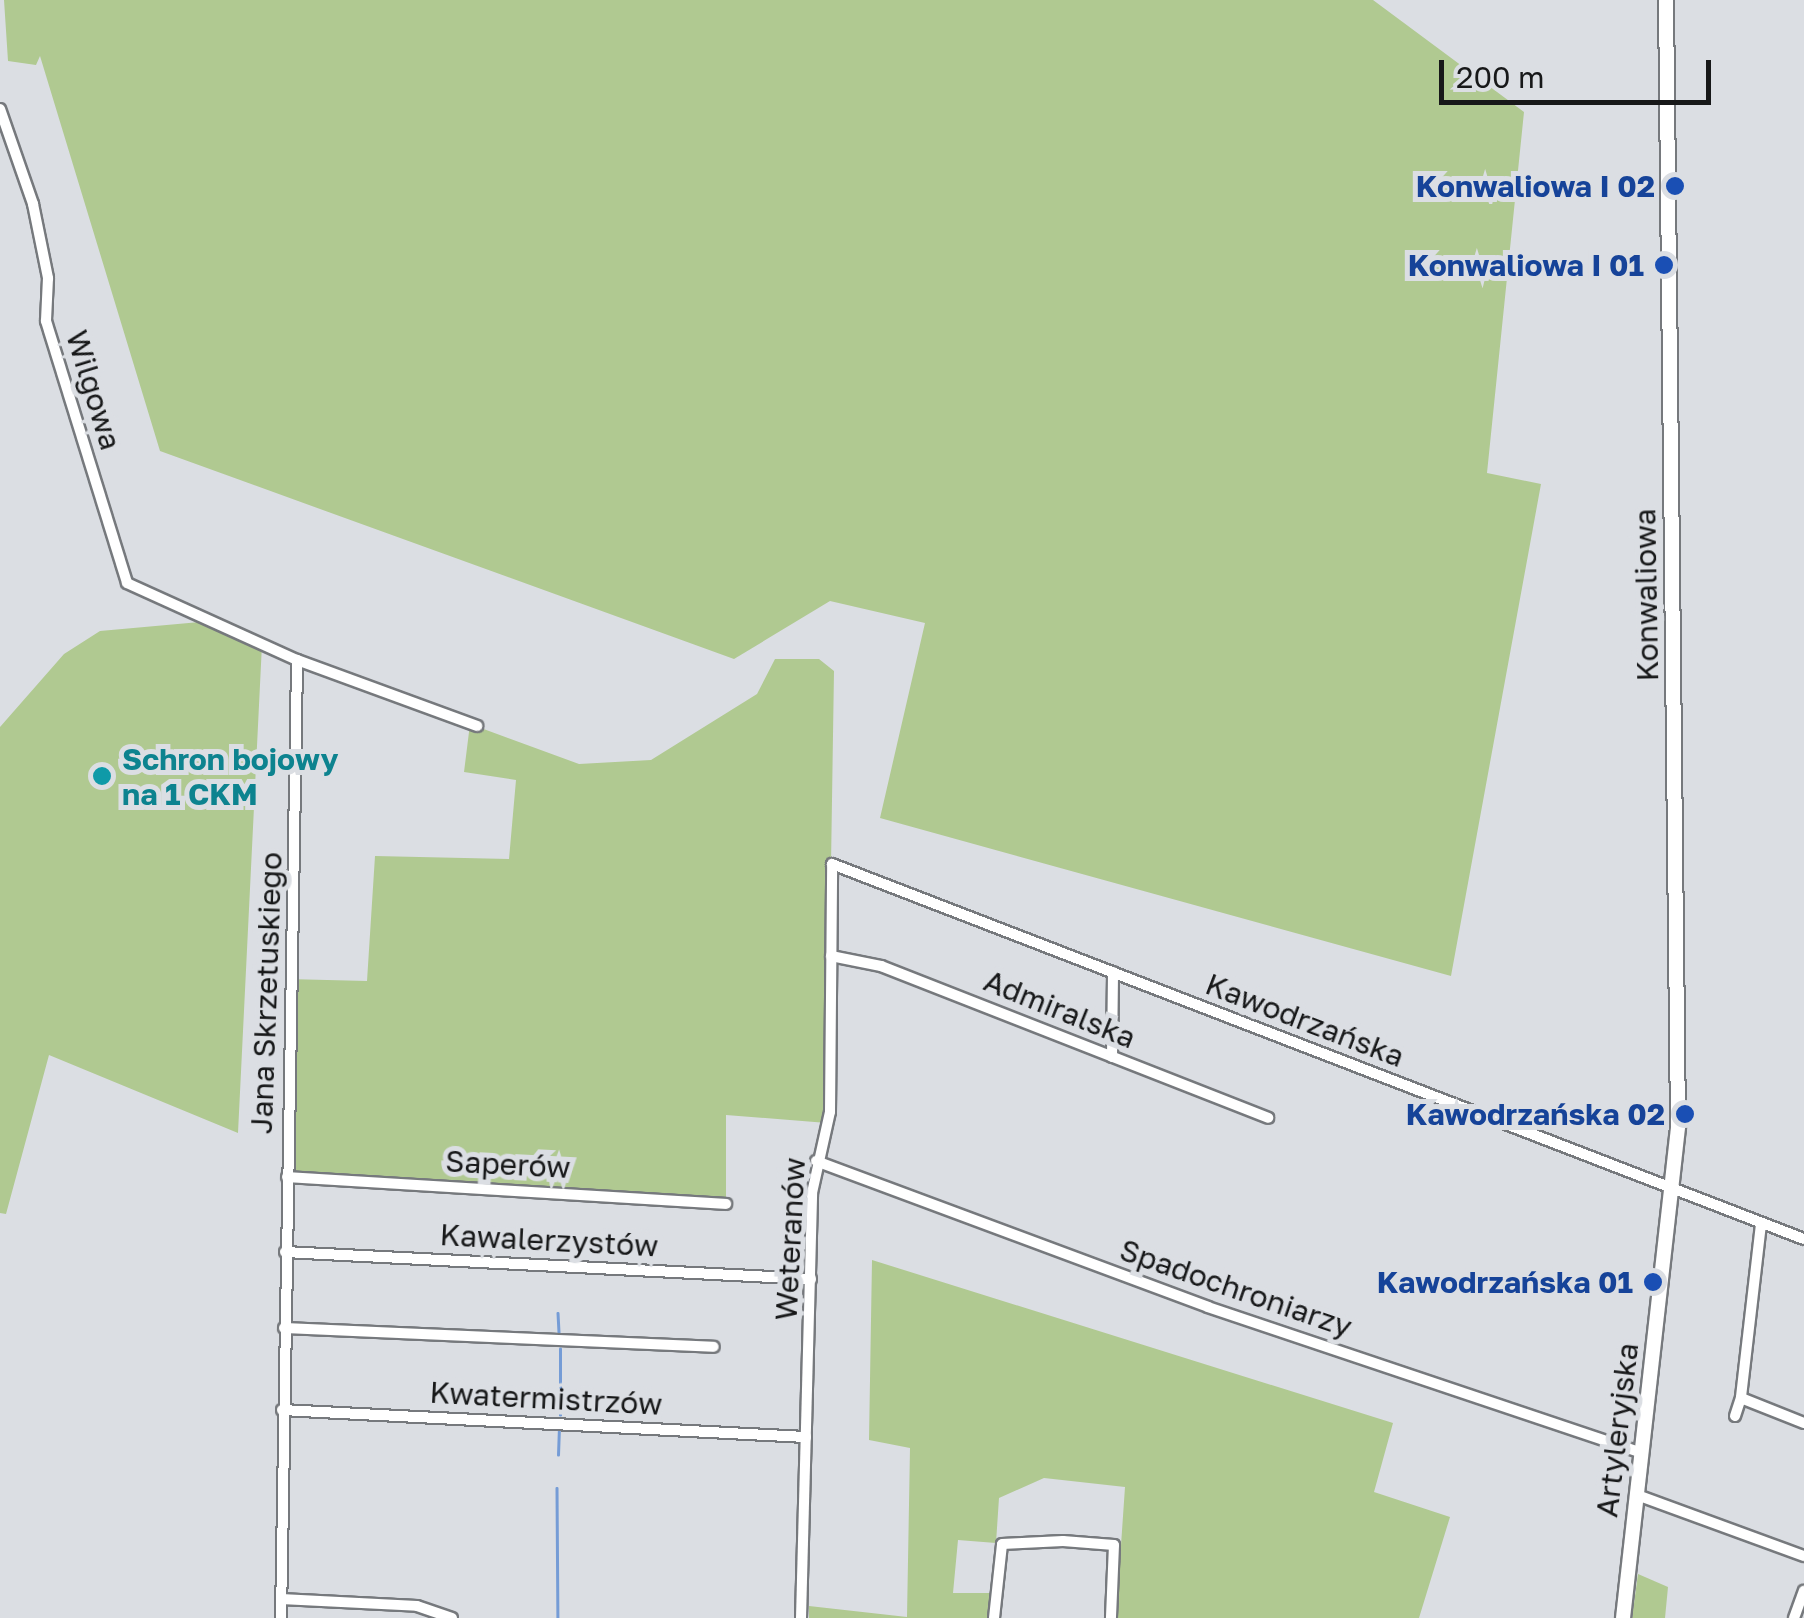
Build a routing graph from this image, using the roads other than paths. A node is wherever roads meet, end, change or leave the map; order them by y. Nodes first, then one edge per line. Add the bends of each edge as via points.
1 (1666, 0) edge
2 (0, 108) edge
3 (297, 660) junction
4 (477, 726) dead end
5 (832, 864) joint
6 (831, 956) junction
7 (1113, 972) junction
8 (1112, 1057) junction
9 (1268, 1118) dead end
10 (816, 1161) junction
11 (287, 1177) junction
12 (1673, 1188) junction
13 (726, 1204) dead end
14 (1761, 1224) junction
15 (1804, 1239) edge
16 (285, 1252) junction
17 (811, 1278) junction
18 (284, 1328) junction
19 (714, 1347) dead end
20 (1740, 1398) junction
21 (282, 1410) junction
22 (1735, 1416) dead end
23 (1804, 1423) edge
24 (806, 1437) junction
25 (1641, 1452) junction
26 (1637, 1495) junction
27 (1804, 1556) edge
28 (1804, 1592) edge
29 (281, 1599) junction
30 (281, 1618) edge
31 (452, 1618) edge
32 (800, 1618) edge
33 (994, 1618) edge
34 (1111, 1618) edge
35 (1623, 1618) edge
36 (1794, 1618) edge

1 - 12 street, Konwaliowa via 1679,1075
2 - 3 street, Wilgowa via 33,204 48,278 46,321 127,583
3 - 4 street
3 - 11 street, Jana Skrzetuskiego
5 - 6 street, Weteranów
5 - 7 street, Kawodrzańska
6 - 8 street, Admiralska via 882,966
6 - 10 street, Weteranów via 830,1112
7 - 8 street
7 - 12 street, Kawodrzańska
8 - 9 street, Admiralska
10 - 17 street, Weteranów
10 - 25 street, Spadochroniarzy via 1208,1306
11 - 13 street, Saperów
11 - 16 street, Jana Skrzetuskiego
12 - 14 street, Kawodrzańska
12 - 25 street, Artyleryjska
14 - 15 street, Kawodrzańska
14 - 20 street
16 - 17 street, Kawalerzystów
16 - 18 street, Jana Skrzetuskiego
17 - 24 street, Weteranów
18 - 19 street
18 - 21 street, Jana Skrzetuskiego
20 - 22 street
20 - 23 street
21 - 24 street, Kwatermistrzów
21 - 29 street, Jana Skrzetuskiego
24 - 32 street, Weteranów
25 - 26 street, Artyleryjska
26 - 27 street
26 - 35 street, Artyleryjska
28 - 36 street
29 - 30 street, Jana Skrzetuskiego
29 - 31 street via 417,1606
33 - 34 street via 1002,1544 1063,1541 1114,1545

